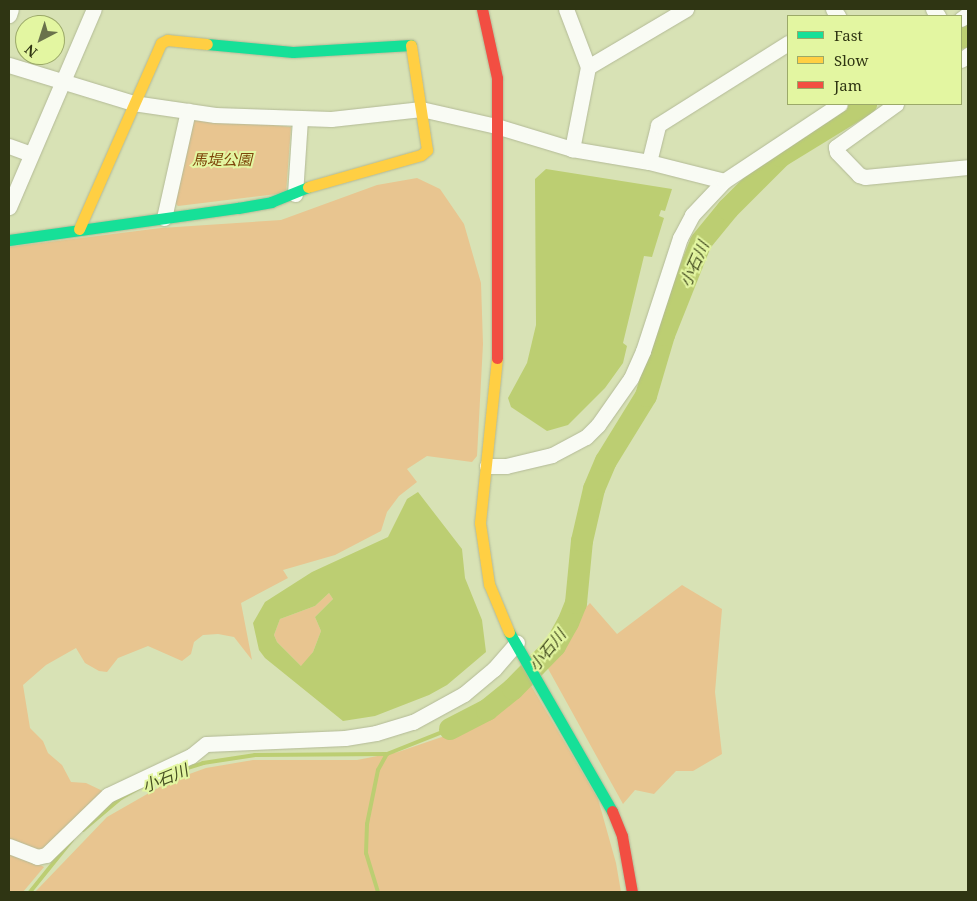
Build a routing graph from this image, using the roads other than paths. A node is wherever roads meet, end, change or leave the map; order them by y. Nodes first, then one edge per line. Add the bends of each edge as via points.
1 (11, 9) edge
2 (94, 9) edge
3 (482, 9) edge
4 (566, 9) edge
5 (686, 9) edge
6 (9, 15) edge
7 (787, 44) edge
8 (9, 65) edge
9 (588, 67) junction
10 (61, 83) junction
11 (133, 103) junction
12 (838, 105) edge
13 (895, 105) edge
14 (421, 109) junction
15 (188, 111) junction
16 (300, 118) junction
17 (496, 126) junction
18 (9, 146) edge
19 (572, 148) junction
20 (31, 154) junction
21 (649, 162) junction
22 (968, 167) edge
23 (724, 181) junction
24 (295, 194) junction
25 (9, 207) edge
26 (164, 218) junction
27 (78, 229) junction
28 (9, 240) edge
29 (487, 466) junction
30 (516, 643) junction
31 (9, 846) edge
32 (632, 892) edge

1 - 6 street
2 - 10 street
3 - 17 street via 497,78
4 - 9 street
5 - 9 street
7 - 21 street via 658,125
8 - 10 street
9 - 19 street
10 - 11 street
10 - 20 street
11 - 14 street via 157,47 166,40 301,52 407,43 412,45
11 - 15 street
11 - 27 street
12 - 23 street
13 - 22 street via 837,144 837,152 858,175 865,177
14 - 16 street
14 - 17 street
14 - 24 street via 425,153 324,180
15 - 16 street
15 - 26 street
16 - 24 street
17 - 19 street
17 - 29 street via 499,338
18 - 20 street
19 - 21 street
20 - 25 street
21 - 23 street
23 - 29 street via 692,215 684,230 643,351 631,378 598,425 586,437 552,455 506,466
24 - 26 street via 238,208
26 - 27 street
27 - 28 street
29 - 30 street via 480,523 483,560 489,584
30 - 31 street via 494,669 464,694 413,722 345,738 206,744 191,756 108,795 46,855 37,857
30 - 32 street via 614,814 622,836

